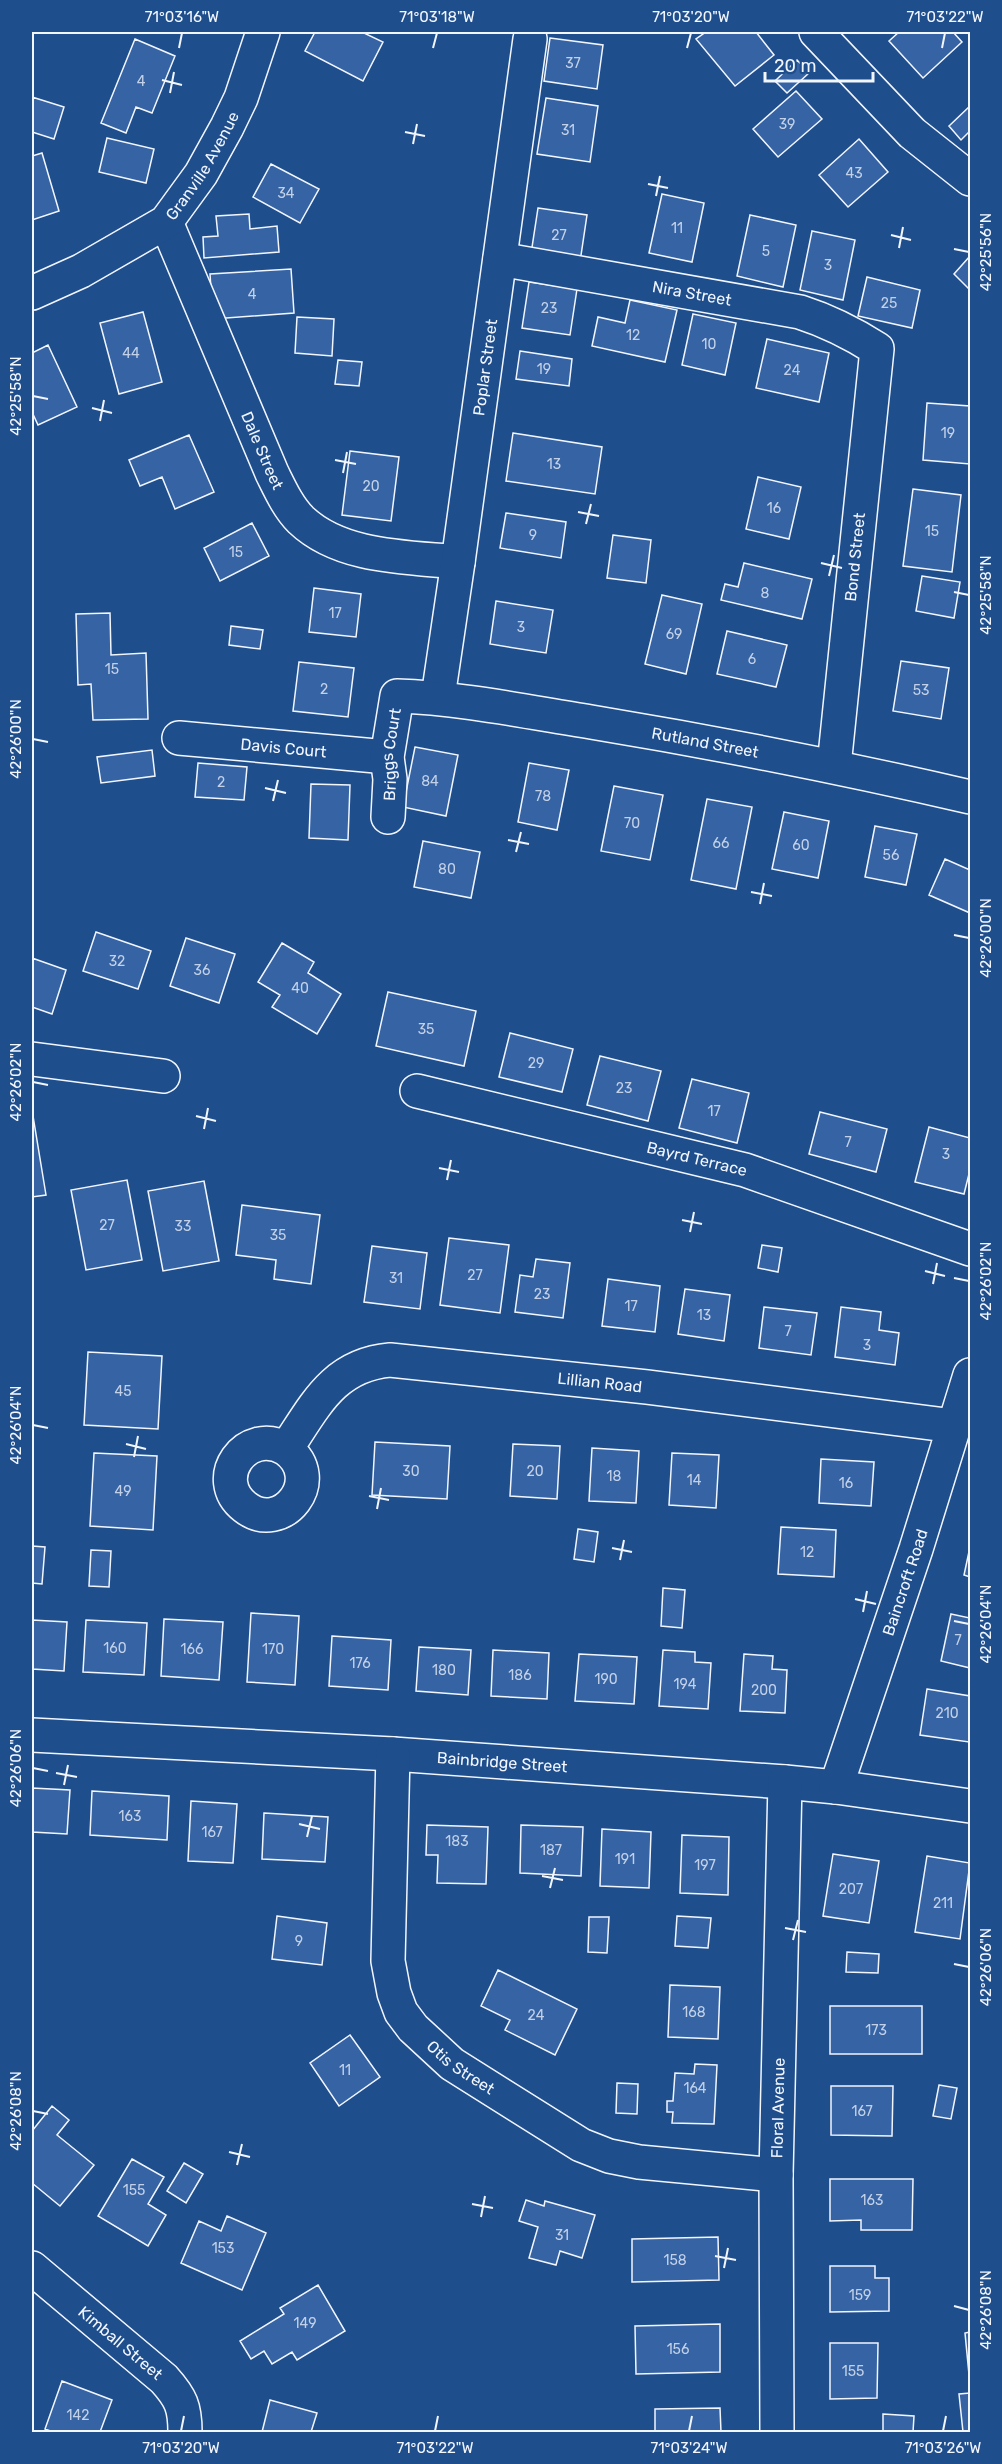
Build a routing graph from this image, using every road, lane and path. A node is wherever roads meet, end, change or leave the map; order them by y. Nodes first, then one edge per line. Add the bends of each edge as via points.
1 (263, 32) edge
2 (816, 32) edge
3 (530, 39) dead end
4 (970, 179) edge
5 (166, 222) junction
6 (500, 259) junction
7 (32, 293) edge
8 (877, 349) joint
9 (458, 562) junction
10 (438, 697) junction
11 (179, 738) dead end
12 (387, 757) junction
13 (834, 766) junction
14 (970, 797) edge
15 (388, 817) dead end
16 (32, 1059) edge
17 (163, 1076) dead end
18 (417, 1090) dead end
19 (970, 1249) edge
20 (970, 1376) edge
21 (954, 1426) junction
22 (286, 1449) dead end
23 (32, 1735) edge
24 (393, 1754) junction
25 (785, 1782) junction
26 (836, 1787) junction
27 (970, 1806) edge
28 (776, 2175) junction
29 (32, 2268) edge
30 (185, 2433) edge
31 (777, 2433) edge

1 - 5 street, Granville Avenue via 227,127 201,174
2 - 4 street via 912,133
3 - 6 street, Poplar Street
5 - 7 street, Granville Avenue via 81,271
5 - 9 street, Dale Street via 272,473 301,520 327,539 352,547
6 - 8 street, Nira Street via 800,312 853,333
6 - 9 street, Poplar Street
8 - 13 street, Bond Street
9 - 10 street, Poplar Street
10 - 12 street, Briggs Court via 397,696
10 - 13 street, Rutland Street
11 - 12 street, Davis Court
12 - 15 street, Briggs Court
13 - 14 street, Rutland Street
16 - 17 street
18 - 19 street, Bayrd Terrace via 745,1170
20 - 21 street, Baincroft Road
21 - 22 street, Lillian Road via 647,1386 390,1360 358,1366 343,1376 319,1401
21 - 26 street, Baincroft Road
23 - 24 street, Bainbridge Street
24 - 25 street, Bainbridge Street
24 - 28 street, Otis Street via 388,1961 401,2012 414,2028 452,2064 581,2145 639,2162
25 - 26 street, Bainbridge Street
25 - 28 street, Floral Avenue
26 - 27 street, Bainbridge Street
28 - 31 street, Floral Avenue
29 - 30 street, Kimball Street via 164,2379 179,2396

